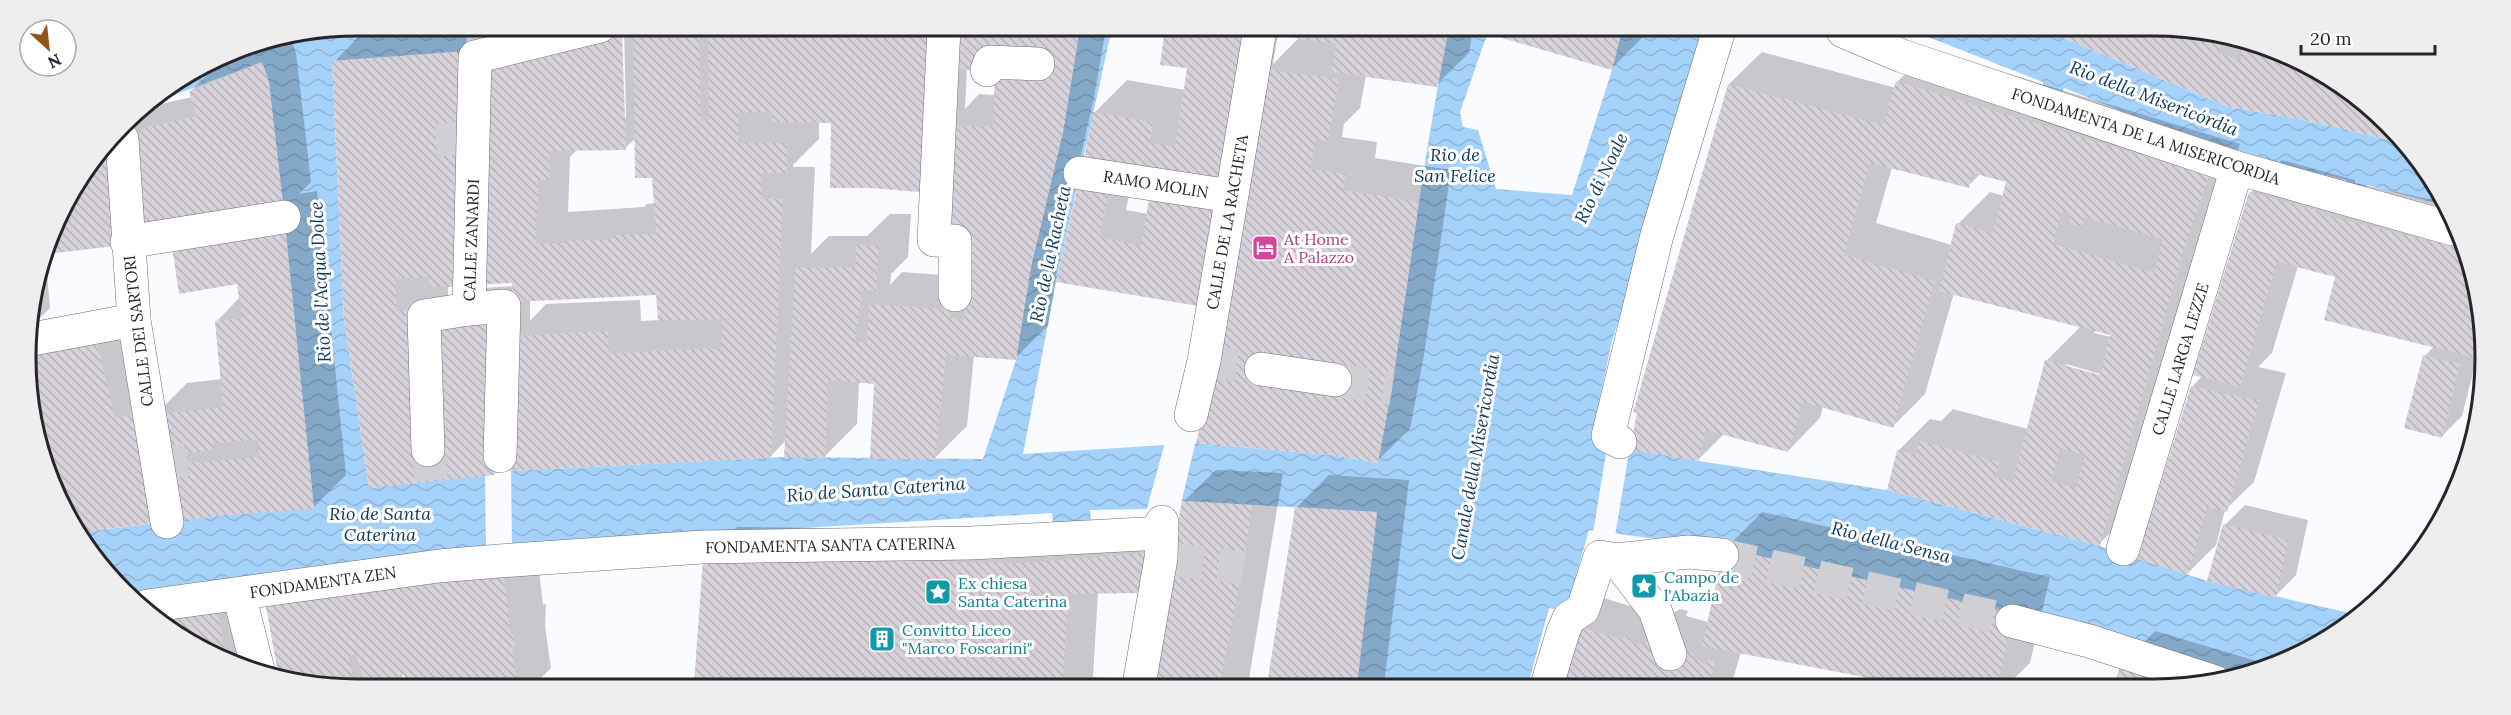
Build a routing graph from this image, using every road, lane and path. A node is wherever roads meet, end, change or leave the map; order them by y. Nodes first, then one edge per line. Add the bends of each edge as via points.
1 (560, 36) edge
2 (944, 36) edge
3 (1259, 36) edge
4 (1717, 36) edge
5 (1855, 36) edge
6 (1038, 64) dead end
7 (987, 70) dead end
8 (122, 139) dead end
9 (2237, 168) junction
10 (1080, 173) dead end
11 (1231, 196) junction
12 (284, 217) dead end
13 (2448, 228) edge
14 (127, 242) junction
15 (955, 295) dead end
16 (469, 309) junction
17 (134, 320) junction
18 (37, 338) edge
19 (1261, 369) tunnel mouth
20 (1335, 380) tunnel mouth
21 (1191, 415) dead end
22 (1620, 442) dead end
23 (429, 450) tunnel mouth
24 (500, 456) dead end
25 (167, 522) dead end
26 (2123, 549) dead end
27 (1722, 555) tunnel mouth
28 (1617, 560) junction
29 (499, 561) joint
30 (239, 594) junction
31 (153, 605) edge
32 (2012, 621) tunnel mouth
33 (1670, 654) dead end
34 (256, 663) edge
35 (2196, 676) edge
36 (1139, 679) edge
37 (1549, 679) edge

1 - 16 street, CALLE ZANARDI via 475,57 470,138
2 - 15 street via 934,240 955,241
3 - 11 street, CALLE DE LA RACHETA
4 - 22 street via 1657,235 1608,436
5 - 9 street, FONDAMENTA DE LA MISERICORDIA via 1902,56
6 - 7 street via 990,62
8 - 14 street, CALLE DEI SARTORI
9 - 13 street, FONDAMENTA DE LA MISERICORDIA
9 - 26 street, CALLE LARGA LEZZE
10 - 11 street, RAMO MOLIN
11 - 21 street, CALLE DE LA RACHETA via 1204,361
12 - 14 street
14 - 17 street, CALLE DEI SARTORI
16 - 23 street via 424,316
16 - 24 street, CALLE ZANARDI via 504,306
17 - 18 street
17 - 25 street, CALLE DEI SARTORI
19 - 20 street
27 - 28 street via 1688,552
28 - 33 street via 1655,610
28 - 37 street via 1600,557 1583,609 1569,618
29 - 30 street, FONDAMENTA ZEN
29 - 36 street, FONDAMENTA SANTA CATERINA via 702,547 972,543 1162,527 1161,558
30 - 31 street, FONDAMENTA ZEN
30 - 34 street
32 - 35 street

